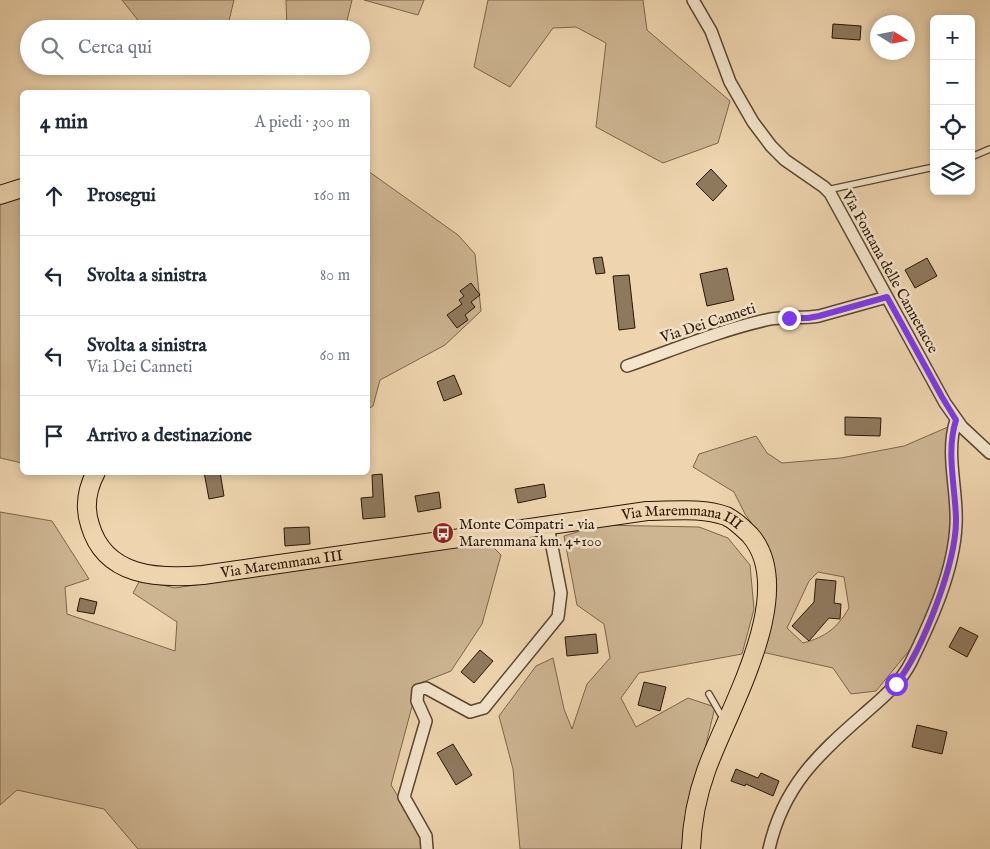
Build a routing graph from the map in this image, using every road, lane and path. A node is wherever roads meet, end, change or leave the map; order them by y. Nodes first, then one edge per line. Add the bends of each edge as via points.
1 (693, 0) edge
2 (990, 149) edge
3 (975, 155) edge
4 (930, 168) edge
5 (20, 189) edge
6 (827, 190) junction
7 (0, 195) edge
8 (887, 297) junction
9 (627, 366) dead end
10 (956, 420) junction
11 (990, 453) edge
12 (95, 475) edge
13 (548, 526) junction
14 (709, 694) dead end
15 (725, 722) junction
16 (427, 849) edge
17 (691, 849) edge
18 (770, 849) edge

1 - 6 street, Via Fontana delle Cannetacce via 711,31 736,94 757,128 784,160
2 - 3 lane
4 - 6 lane
5 - 7 main road
6 - 8 street, Via Fontana delle Cannetacce
8 - 9 street, Via Dei Canneti via 819,316 760,321
8 - 10 street, Via Fontana delle Cannetacce
10 - 11 street, Via Fontana delle Cannetacce
10 - 18 street via 951,444 956,519 954,543 950,565 923,637 896,684 798,781 782,808
12 - 13 main road, Via Maremmana III via 87,501 88,521 96,541 119,565 164,577 203,575
13 - 15 main road, Via Maremmana III via 647,511 697,511 729,518 749,534 763,561 766,604 753,657
13 - 16 street via 561,593 558,617 484,708 470,712 426,688 418,690 417,701 426,721 404,797 426,836
14 - 15 lane
15 - 17 main road, Via Maremmana III via 700,788

